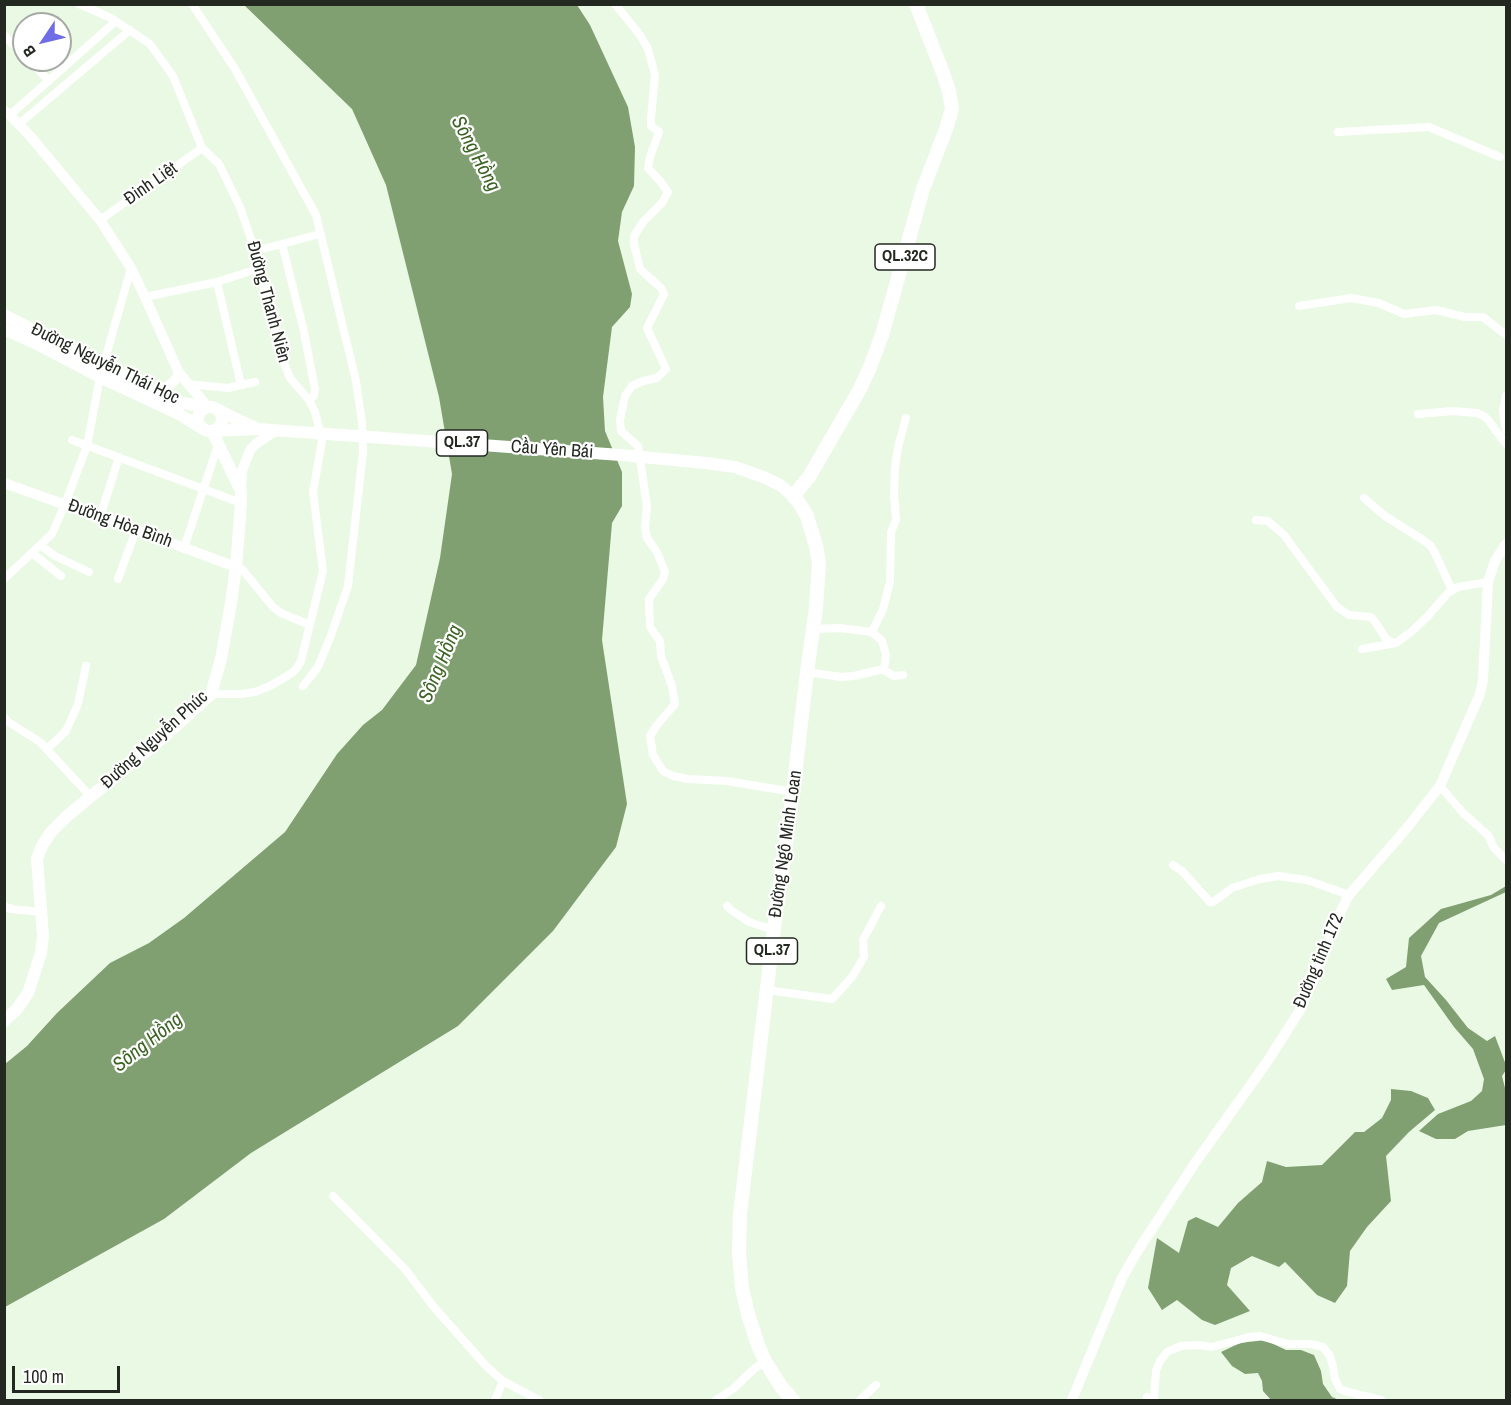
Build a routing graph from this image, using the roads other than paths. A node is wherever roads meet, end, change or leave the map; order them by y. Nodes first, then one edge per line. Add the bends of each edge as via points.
1 (80, 4) edge
2 (192, 4) edge
3 (615, 4) edge
4 (916, 4) edge
5 (117, 21) junction
6 (130, 30) junction
7 (40, 72) edge
8 (49, 81) junction
9 (8, 113) edge
10 (19, 124) junction
11 (1338, 132) dead end
12 (202, 147) junction
13 (1500, 157) dead end
14 (100, 220) junction
15 (320, 234) junction
16 (282, 244) junction
17 (255, 251) junction
18 (130, 268) junction
19 (260, 268) junction
20 (217, 282) junction
21 (145, 297) junction
22 (1299, 306) dead end
23 (4, 315) edge
24 (4, 329) edge
25 (1506, 336) edge
26 (103, 365) junction
27 (179, 373) junction
28 (100, 377) junction
29 (255, 382) dead end
30 (188, 384) junction
31 (241, 385) junction
32 (156, 392) junction
33 (1506, 396) edge
34 (309, 400) junction
35 (213, 409) junction
36 (1418, 414) dead end
37 (906, 418) dead end
38 (258, 429) junction
39 (207, 430) junction
40 (277, 430) junction
41 (1506, 430) edge
42 (303, 432) joint
43 (72, 440) dead end
44 (219, 444) junction
45 (1506, 444) edge
46 (87, 446) junction
47 (621, 455) joint
48 (119, 457) junction
49 (640, 457) junction
50 (4, 483) edge
51 (204, 489) junction
52 (793, 496) junction
53 (241, 497) junction
54 (1364, 498) dead end
55 (65, 504) junction
56 (100, 517) junction
57 (1256, 520) dead end
58 (136, 530) junction
59 (1506, 543) edge
60 (40, 545) junction
61 (184, 548) junction
62 (32, 553) junction
63 (236, 567) junction
64 (89, 572) dead end
65 (61, 576) dead end
66 (4, 579) edge
67 (118, 579) dead end
68 (1488, 582) junction
69 (1452, 590) junction
70 (310, 625) junction
71 (813, 629) junction
72 (872, 632) junction
73 (1394, 643) junction
74 (1362, 649) dead end
75 (86, 666) dead end
76 (884, 670) junction
77 (807, 672) junction
78 (903, 675) dead end
79 (303, 686) dead end
80 (211, 694) junction
81 (4, 717) edge
82 (47, 749) junction
83 (1440, 786) junction
84 (793, 792) junction
85 (91, 797) junction
86 (1506, 860) edge
87 (1173, 865) dead end
88 (1349, 895) junction
89 (4, 906) edge
90 (727, 906) dead end
91 (882, 906) dead end
92 (41, 912) junction
93 (774, 930) junction
94 (767, 990) junction
95 (4, 1021) edge
96 (333, 1196) dead end
97 (765, 1361) junction
98 (503, 1381) junction
99 (876, 1385) dead end
100 (1150, 1398) edge
101 (495, 1401) edge
102 (539, 1401) edge
103 (716, 1401) edge
104 (793, 1401) edge
105 (860, 1401) edge
106 (1071, 1401) edge
107 (1381, 1401) edge

1 - 5 street, Đường Thanh Niên
2 - 15 street via 235,69 316,215
3 - 49 street via 648,49 655,75 651,126 659,132 648,168 668,192 634,236 640,269 664,294 647,328 666,369 657,378 632,387 625,396 620,420 621,431 638,446
4 - 52 highway, QL.32C via 952,109 923,189 870,367 809,477
5 - 6 street, Đường Thanh Niên
5 - 8 street
6 - 10 street
6 - 12 street, Đường Thanh Niên via 150,44 174,76
7 - 8 street
8 - 9 street
9 - 10 main road
10 - 14 main road
11 - 13 street via 1430,127
12 - 14 street, Đinh Liệt
12 - 17 street, Đường Thanh Niên via 219,164
14 - 18 main road
15 - 16 street
15 - 79 street via 356,381 363,452 348,586 318,667
16 - 17 street
16 - 34 street via 315,389
17 - 19 street, Đường Thanh Niên
18 - 21 main road
18 - 26 street
19 - 20 street
19 - 34 street, Đường Thanh Niên via 282,358 290,378
20 - 21 street
20 - 31 street
21 - 27 main road
22 - 25 street via 1351,298 1379,303 1404,314 1436,310 1483,317
23 - 26 main road, Đường Nguyễn Thái Học
24 - 28 main road, Đường Nguyễn Thái Học
26 - 28 street
26 - 32 main road, Đường Nguyễn Thái Học
27 - 30 main road
27 - 32 main road via 170,385
28 - 39 main road, Đường Nguyễn Thái Học
28 - 46 street
29 - 31 street
30 - 31 street via 228,388
30 - 35 main road
32 - 35 main road, Đường Nguyễn Thái Học
33 - 41 street
34 - 70 street, Đường Thanh Niên via 322,441 313,492 323,571
35 - 38 main road, Đường Nguyễn Thái Học
35 - 39 main road via 199,414 198,422
35 - 39 main road via 221,413 222,421 219,428
36 - 45 street via 1477,413 1489,421
37 - 72 street via 895,468 896,520 891,532 890,582
38 - 39 main road, Đường Nguyễn Thái Học
38 - 40 main road, Đường Nguyễn Thái Học / QL.37
39 - 44 main road
40 - 42 main road, Đường Nguyễn Thái Học / QL.37
40 - 53 main road via 250,450 242,471
42 - 47 main road, Cầu Yên Bái / QL.37
43 - 46 street
44 - 51 street
44 - 53 main road
46 - 48 street
46 - 55 street
47 - 49 main road, Đường Ngô Minh Loan / QL.37
48 - 51 street
48 - 56 street
49 - 52 main road, Đường Ngô Minh Loan / QL.37 via 735,467 780,485
49 - 84 street via 647,538 665,572 649,599 650,627 660,641 675,704 650,736 652,755 663,771 673,776
50 - 55 main road, Đường Hòa Bình
51 - 53 street
51 - 61 street
52 - 71 highway, Đường Ngô Minh Loan / QL.37 via 807,516 819,563
53 - 63 main road, Đường Nguyễn Phúc
54 - 69 street via 1384,516 1430,545
55 - 56 main road, Đường Hòa Bình
55 - 60 street via 52,534
56 - 58 main road, Đường Hòa Bình
57 - 73 street via 1268,521 1284,535 1337,607 1349,615 1371,617 1386,639
58 - 61 main road, Đường Hòa Bình
58 - 67 street
59 - 68 main road, Đường tỉnh 172
60 - 62 street
60 - 64 street
61 - 63 main road, Đường Hòa Bình
62 - 65 street
62 - 66 street
63 - 70 street via 242,568 273,607
63 - 80 main road, Đường Nguyễn Phúc
68 - 69 street
68 - 83 main road, Đường tỉnh 172 via 1480,694
69 - 73 street via 1411,632
70 - 80 street, Đường Thanh Niên via 301,661 292,673 255,692
71 - 72 street
71 - 77 highway, Đường Ngô Minh Loan / QL.37
72 - 76 street via 882,641 886,655
73 - 74 street
75 - 82 street via 78,704 66,731
76 - 77 street via 842,677
76 - 78 street via 894,676
77 - 84 highway, Đường Ngô Minh Loan / QL.37
80 - 85 main road, Đường Nguyễn Phúc
81 - 82 street
82 - 85 street
83 - 86 street via 1488,835
83 - 88 main road, Đường tỉnh 172
84 - 93 highway, Đường Ngô Minh Loan / QL.37
85 - 92 main road, Đường Nguyễn Phúc via 51,832 42,846 37,859
87 - 88 street via 1210,902 1232,888 1278,876 1306,880
88 - 106 main road, Đường tỉnh 172 via 1300,1010 1122,1278
89 - 92 street
90 - 93 street via 749,922
91 - 94 street via 863,940 864,957 832,999
92 - 95 main road, Đường Nguyễn Phúc via 41,953 28,993
93 - 94 highway, Đường Ngô Minh Loan / QL.37
94 - 97 highway, Đường Ngô Minh Loan / QL.37 via 739,1243 742,1288
96 - 98 street via 405,1269 433,1306
97 - 103 street
97 - 104 highway, Đường Ngô Minh Loan / QL.37
98 - 101 street
98 - 102 street
99 - 105 street
100 - 107 street via 1156,1371 1167,1352 1180,1346 1212,1347 1260,1336 1288,1344 1323,1347 1330,1356 1340,1389

